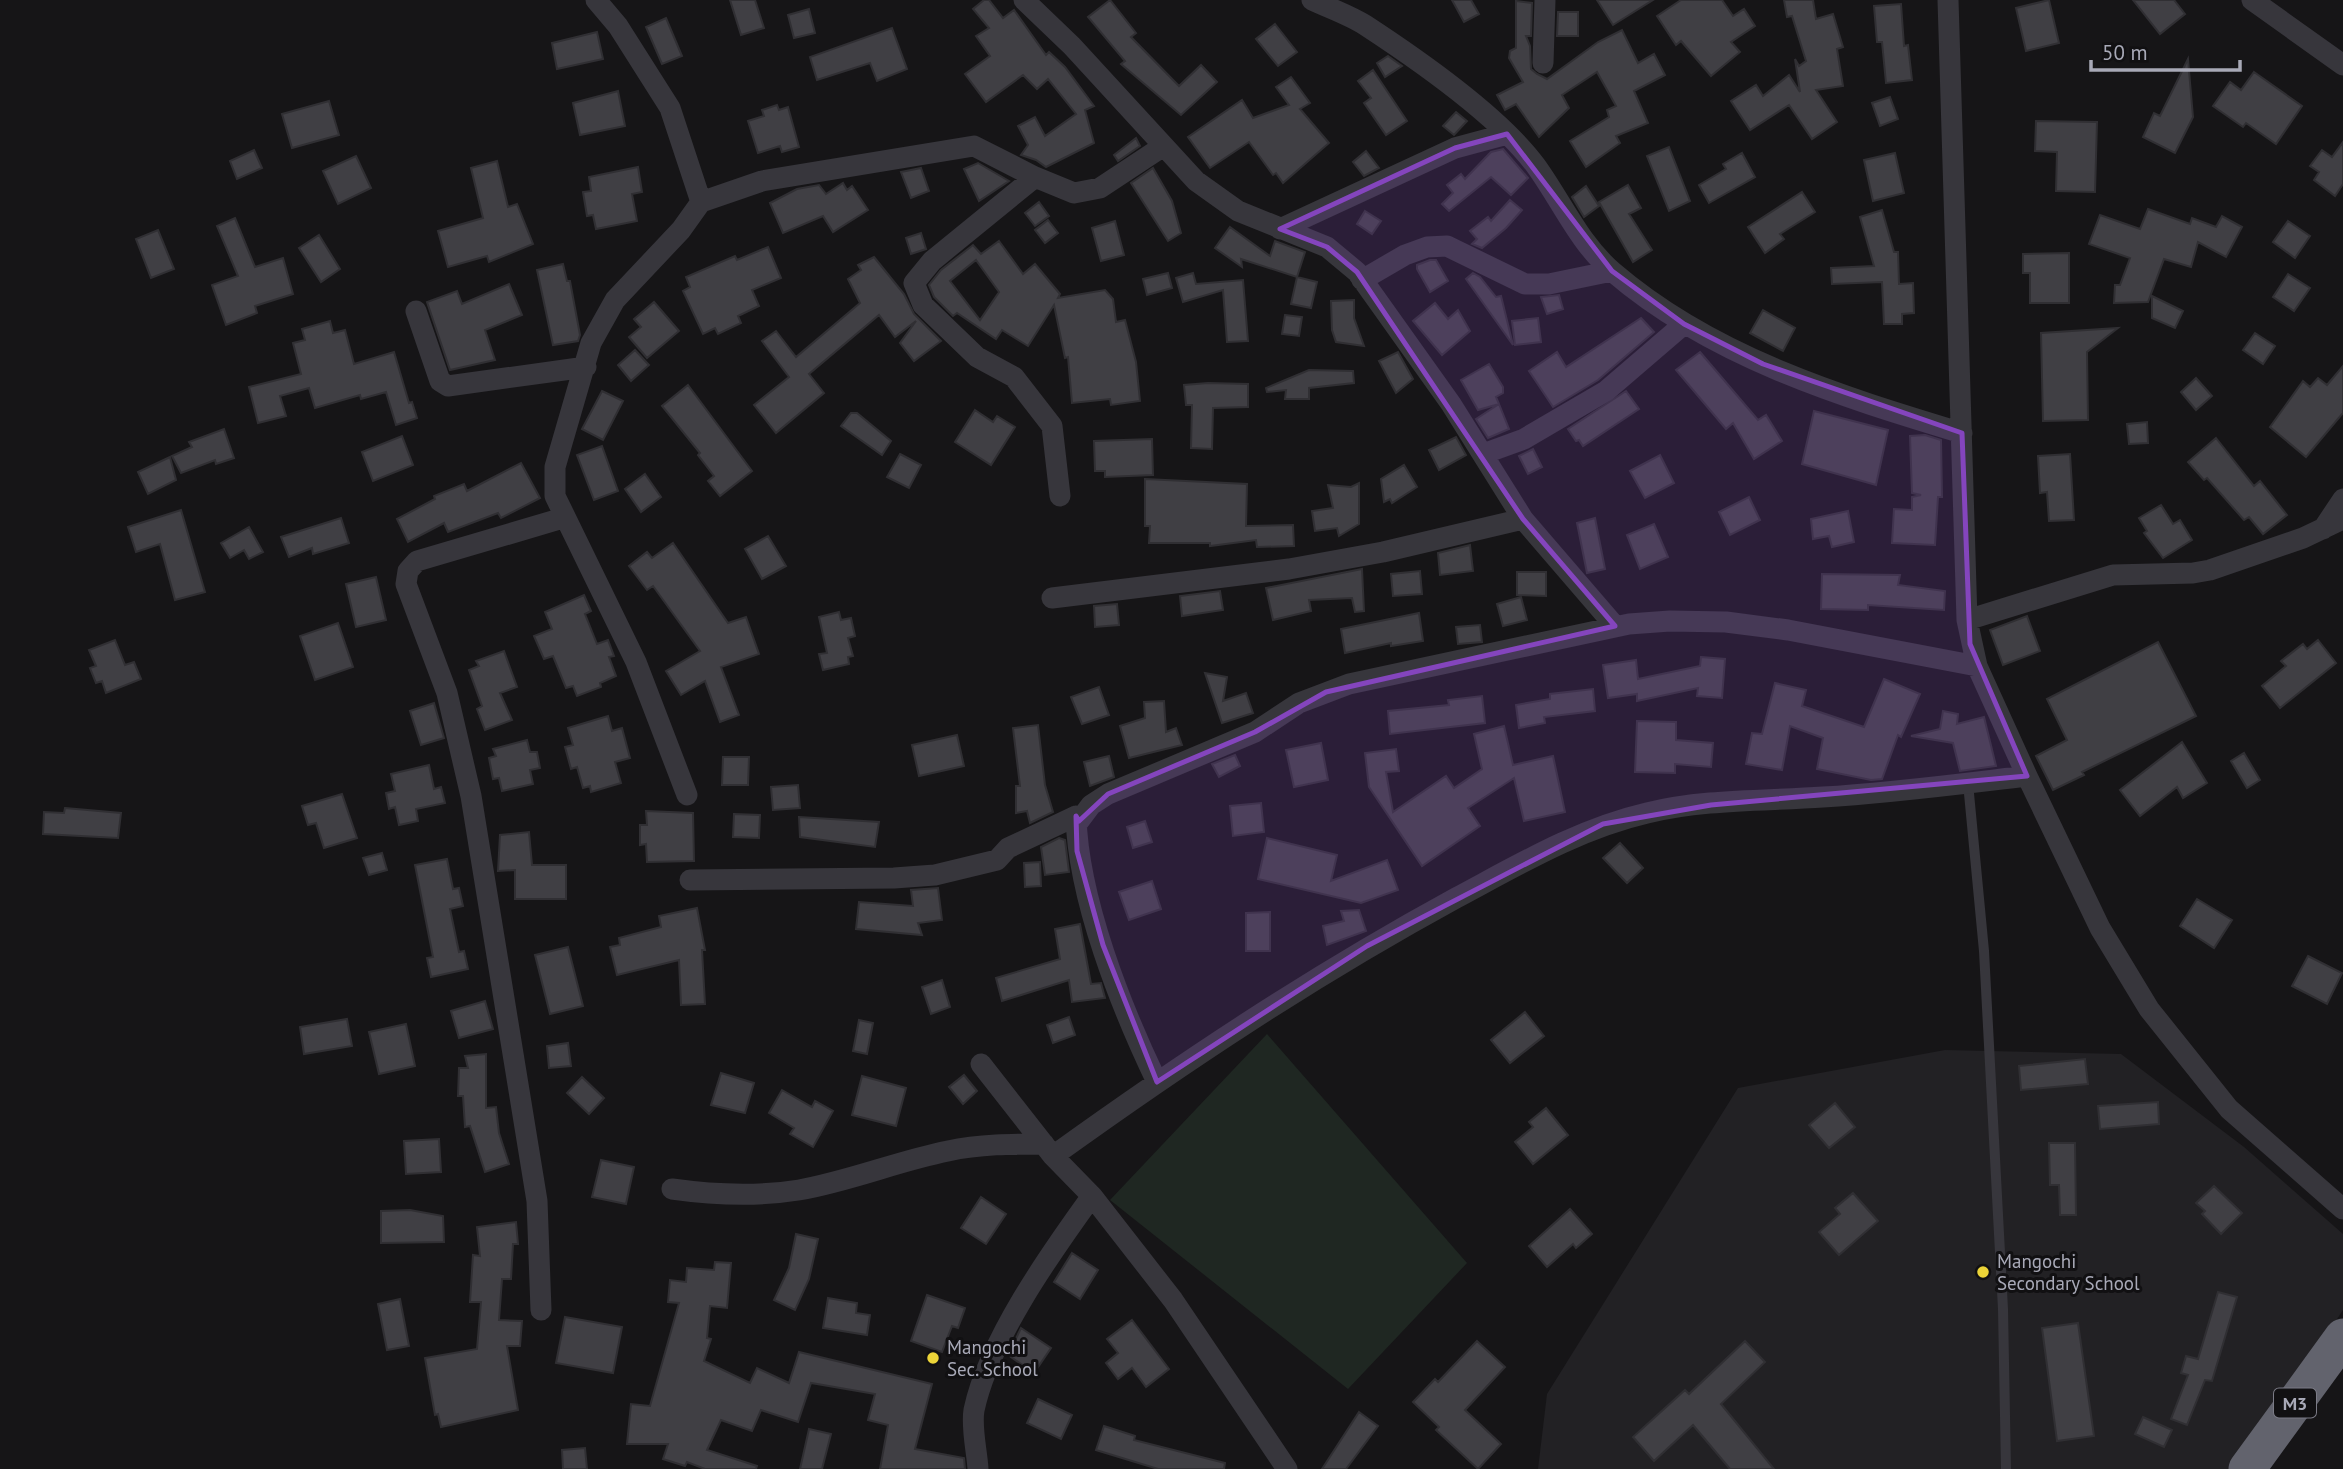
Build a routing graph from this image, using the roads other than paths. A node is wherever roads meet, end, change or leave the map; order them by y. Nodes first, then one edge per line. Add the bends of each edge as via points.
1 (596, 0) edge
2 (1312, 0) edge
3 (1545, 0) edge
4 (1948, 0) edge
5 (2252, 0) edge
6 (1034, 3) edge
7 (1543, 63) dead end
8 (2343, 65) edge
9 (1507, 134) junction
10 (1162, 147) junction
11 (1035, 177) junction
12 (701, 202) junction
13 (1280, 229) junction
14 (1612, 271) junction
15 (1362, 280) junction
16 (416, 311) dead end
17 (1684, 324) junction
18 (586, 367) junction
19 (1962, 433) junction
20 (1483, 454) junction
21 (1060, 496) dead end
22 (2343, 499) edge
23 (563, 518) junction
24 (1523, 519) junction
25 (2343, 519) edge
26 (2322, 531) junction
27 (1052, 598) dead end
28 (1967, 620) junction
29 (1615, 626) junction
30 (1977, 666) junction
31 (2027, 776) junction
32 (1968, 783) junction
33 (687, 795) dead end
34 (1076, 816) junction
35 (690, 880) dead end
36 (981, 1064) dead end
37 (1157, 1082) junction
38 (1049, 1150) junction
39 (672, 1189) dead end
40 (1092, 1196) junction
41 (2343, 1209) edge
42 (541, 1310) dead end
43 (2343, 1337) edge
44 (978, 1469) edge
45 (1287, 1469) edge
46 (2006, 1469) edge
47 (2247, 1469) edge

1 - 12 street via 670,108
2 - 9 street via 1363,24
3 - 7 street
4 - 19 street
5 - 8 street
6 - 10 street
9 - 13 street via 1455,148
9 - 14 street via 1535,165 1584,241
10 - 11 street via 1100,188 1074,193
10 - 13 street via 1196,181 1238,211
11 - 12 street via 974,146 955,147 762,181
11 - 21 street via 932,261 914,283 923,305 977,357 1014,377 1052,426
12 - 18 street via 615,300 591,343
13 - 15 street via 1327,247
14 - 15 street via 1549,284 1525,284 1447,246 1436,246 1405,255
14 - 17 street
15 - 20 street
16 - 18 street via 440,381 448,386
17 - 19 street via 1763,364
17 - 20 street via 1606,391 1524,439
18 - 23 street via 555,467 555,496
19 - 28 street
20 - 24 street
22 - 26 street
23 - 33 street via 636,662
23 - 42 street via 417,561 408,571 406,584 447,693 471,796 537,1200
24 - 27 street via 1289,569
24 - 29 street
25 - 26 street
26 - 28 street via 2210,570 2103,577
28 - 30 street
29 - 30 street via 1726,622
29 - 34 street via 1326,692 1299,703 1255,732 1108,794 1091,805 1079,821
30 - 31 street
31 - 32 street
31 - 41 street via 2100,928 2156,1019 2229,1109
32 - 37 street via 1711,805 1650,812 1603,824 1562,841 1367,946
32 - 46 lane via 1984,951 2003,1309
34 - 35 street via 1008,848 997,860 934,875
34 - 37 street via 1077,851 1104,945
36 - 38 street
37 - 38 street
38 - 39 street via 977,1146 772,1194 717,1195
38 - 40 street
40 - 44 street via 1060,1240 985,1375 974,1413
40 - 45 street via 1203,1341
43 - 47 highway, M3

